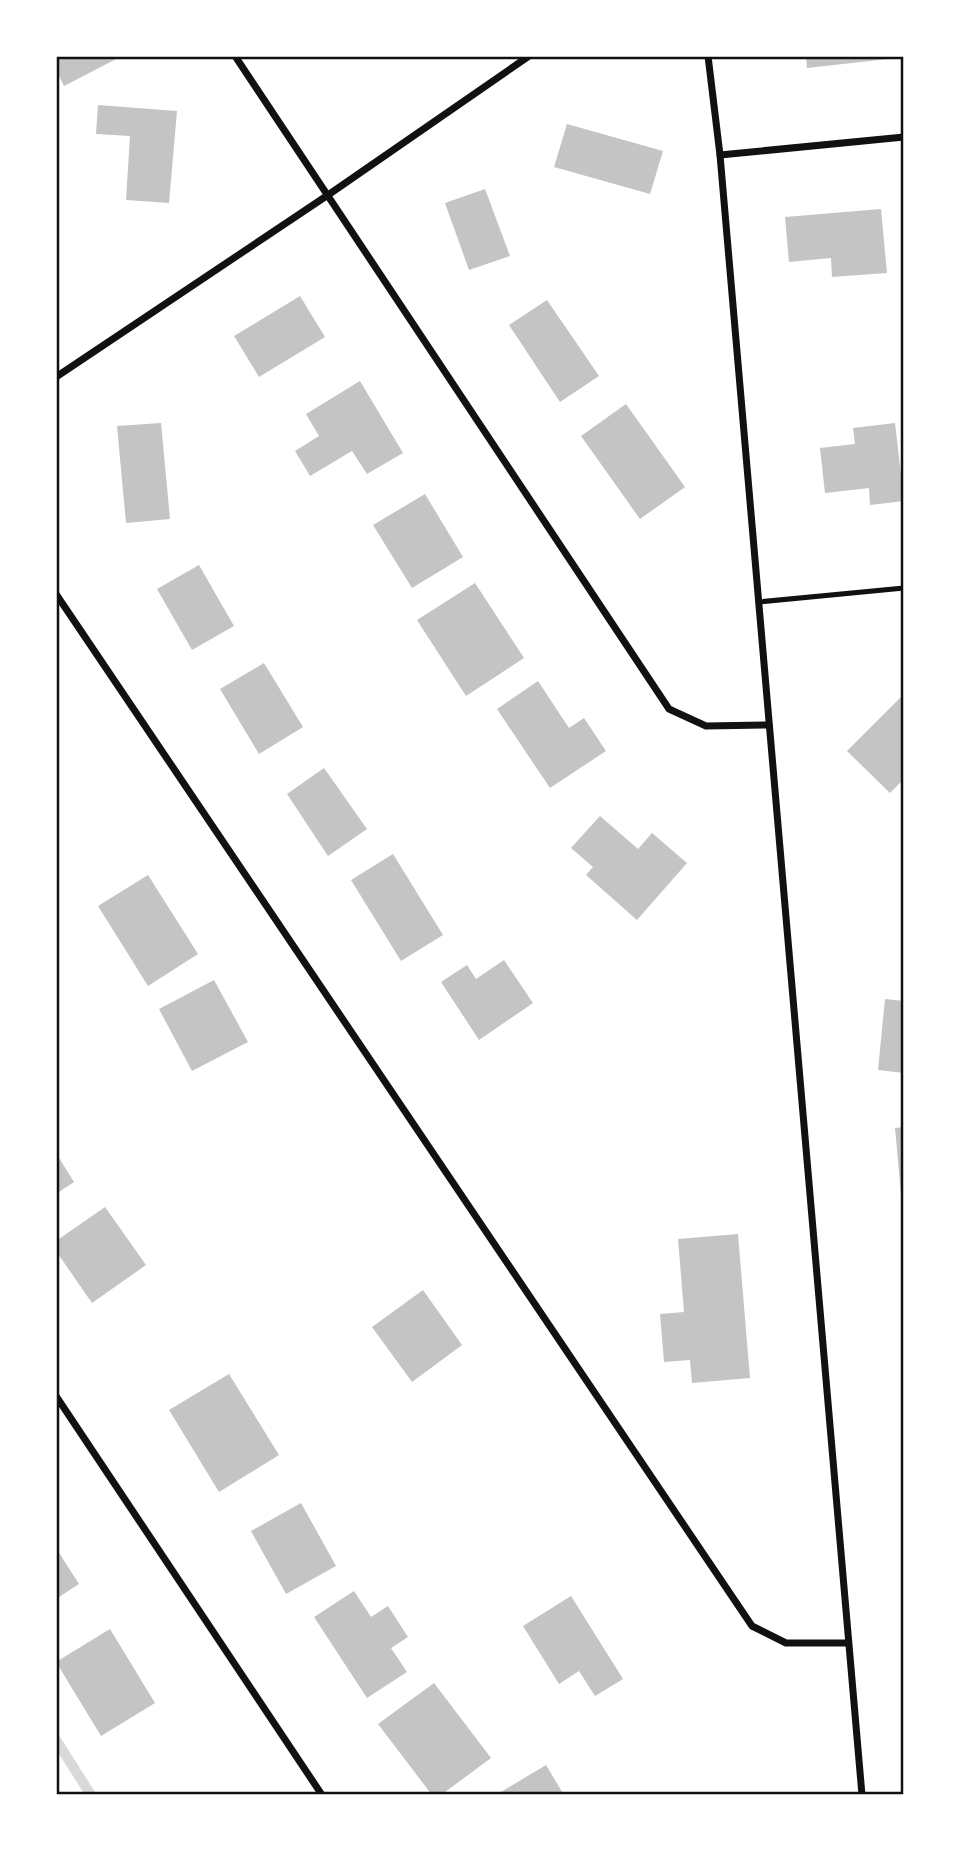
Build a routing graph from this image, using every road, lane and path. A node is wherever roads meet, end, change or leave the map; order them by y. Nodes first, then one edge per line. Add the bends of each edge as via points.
1 (235, 56) edge
2 (529, 56) edge
3 (708, 56) edge
4 (904, 137) edge
5 (720, 155) junction
6 (328, 195) junction
7 (56, 377) edge
8 (904, 589) edge
9 (56, 594) edge
10 (758, 602) junction
11 (769, 724) junction
12 (56, 1396) edge
13 (848, 1643) junction
14 (322, 1795) edge
15 (862, 1795) edge

1 - 6 street
2 - 6 street
3 - 5 street
4 - 5 street
5 - 10 street
6 - 7 street
6 - 11 street via 669,709 706,726
8 - 10 lane
9 - 13 street via 752,1626 786,1643
10 - 11 street
11 - 13 street
12 - 14 street
13 - 15 street

